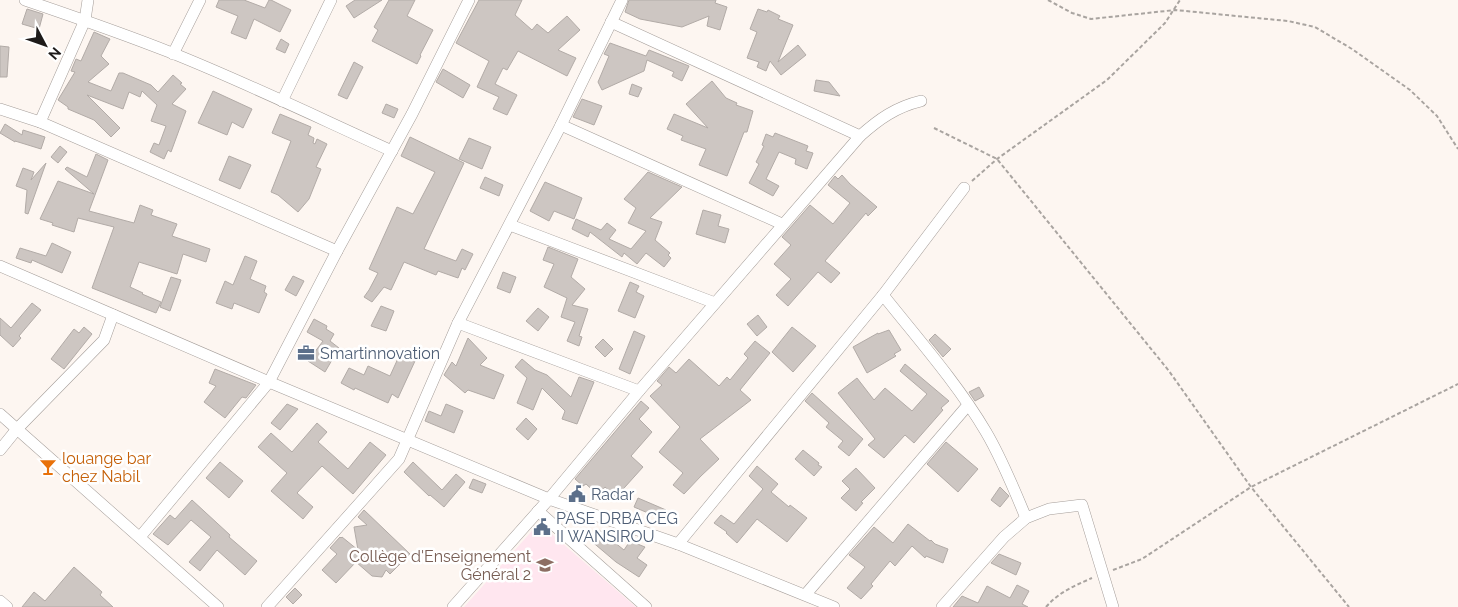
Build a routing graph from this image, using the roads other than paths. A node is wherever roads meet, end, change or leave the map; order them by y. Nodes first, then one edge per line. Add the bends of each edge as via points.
1 (26, 0) edge
2 (88, 0) edge
3 (200, 0) edge
4 (332, 0) edge
5 (468, 0) edge
6 (622, 0) edge
7 (85, 20) junction
8 (611, 22) junction
9 (173, 54) junction
10 (282, 101) junction
11 (922, 101) dead end
12 (0, 109) edge
13 (40, 122) junction
14 (560, 126) junction
15 (860, 136) junction
16 (392, 152) junction
17 (964, 188) road end
18 (782, 224) junction
19 (510, 225) junction
20 (337, 251) junction
21 (0, 266) edge
22 (883, 295) junction
23 (715, 303) junction
24 (113, 315) junction
25 (458, 323) junction
26 (270, 382) junction
27 (639, 391) junction
28 (968, 406) junction
29 (0, 414) edge
30 (17, 429) junction
31 (407, 439) junction
32 (0, 450) edge
33 (550, 499) junction
34 (538, 511) junction
35 (1026, 518) junction
36 (140, 537) junction
37 (678, 544) junction
38 (806, 594) junction
39 (0, 601) edge
40 (7, 607) edge
41 (218, 607) edge
42 (267, 607) edge
43 (454, 607) edge
44 (646, 607) edge
45 (834, 607) edge
46 (942, 607) edge
47 (1113, 607) edge

1 - 7 street
2 - 7 street
3 - 9 street
4 - 10 street
5 - 16 street
6 - 8 street
7 - 9 street
7 - 13 street
8 - 14 street
8 - 15 street
9 - 10 street
10 - 16 street
11 - 15 street via 890,112
12 - 13 street
13 - 20 street
14 - 18 street
14 - 19 street
15 - 18 street
16 - 20 street
17 - 22 street
18 - 23 street
19 - 23 street
19 - 25 street
20 - 26 street
21 - 24 street
22 - 28 street
22 - 37 street
23 - 27 street
24 - 26 street
24 - 30 street via 104,340
25 - 27 street
25 - 31 street
26 - 31 street
26 - 36 street
27 - 33 street
28 - 35 street via 999,455
28 - 38 street
29 - 30 street
30 - 32 street
30 - 36 street
31 - 33 street
31 - 42 street via 390,471
33 - 34 street
33 - 37 street
34 - 43 street
34 - 44 street
35 - 46 street via 1004,537
35 - 47 street via 1049,508 1082,505
36 - 41 street
37 - 38 street
38 - 45 street
39 - 40 street

